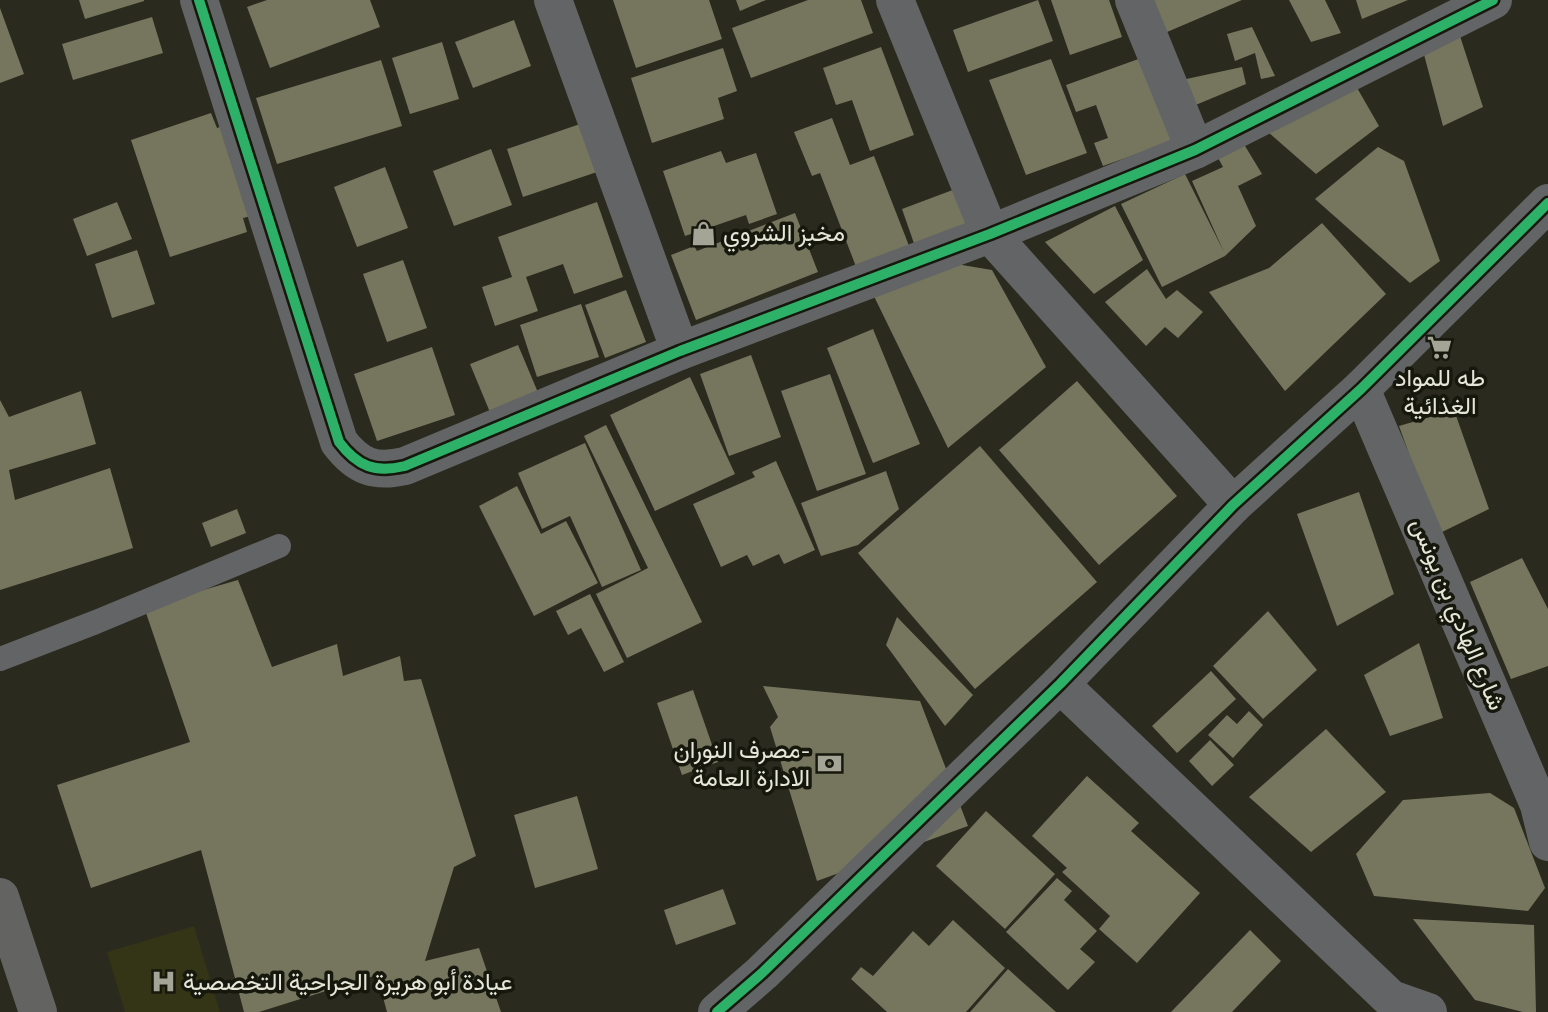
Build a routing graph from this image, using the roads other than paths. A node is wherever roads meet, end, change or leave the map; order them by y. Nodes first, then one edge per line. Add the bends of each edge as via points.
1 (199, 0) edge
2 (553, 0) edge
3 (895, 0) edge
4 (1134, 0) edge
5 (1493, 0) edge
6 (1195, 150) junction
7 (1548, 203) edge
8 (990, 234) junction
9 (680, 351) junction
10 (1362, 389) junction
11 (1233, 505) junction
12 (279, 546) dead end
13 (0, 659) edge
14 (1060, 684) junction
15 (1548, 842) edge
16 (0, 897) edge
17 (38, 1012) edge
18 (717, 1012) edge
19 (1428, 1012) edge

1 - 9 street via 339,442 366,468 386,471 405,467
2 - 9 street
3 - 8 street
4 - 6 street
5 - 6 street
6 - 8 street
7 - 10 street
8 - 9 street
8 - 11 street
10 - 11 street
10 - 15 street, شارع الهادي بن يونس via 1539,805
11 - 14 street
12 - 13 lane
14 - 18 street
14 - 19 street via 1391,999
16 - 17 main road

